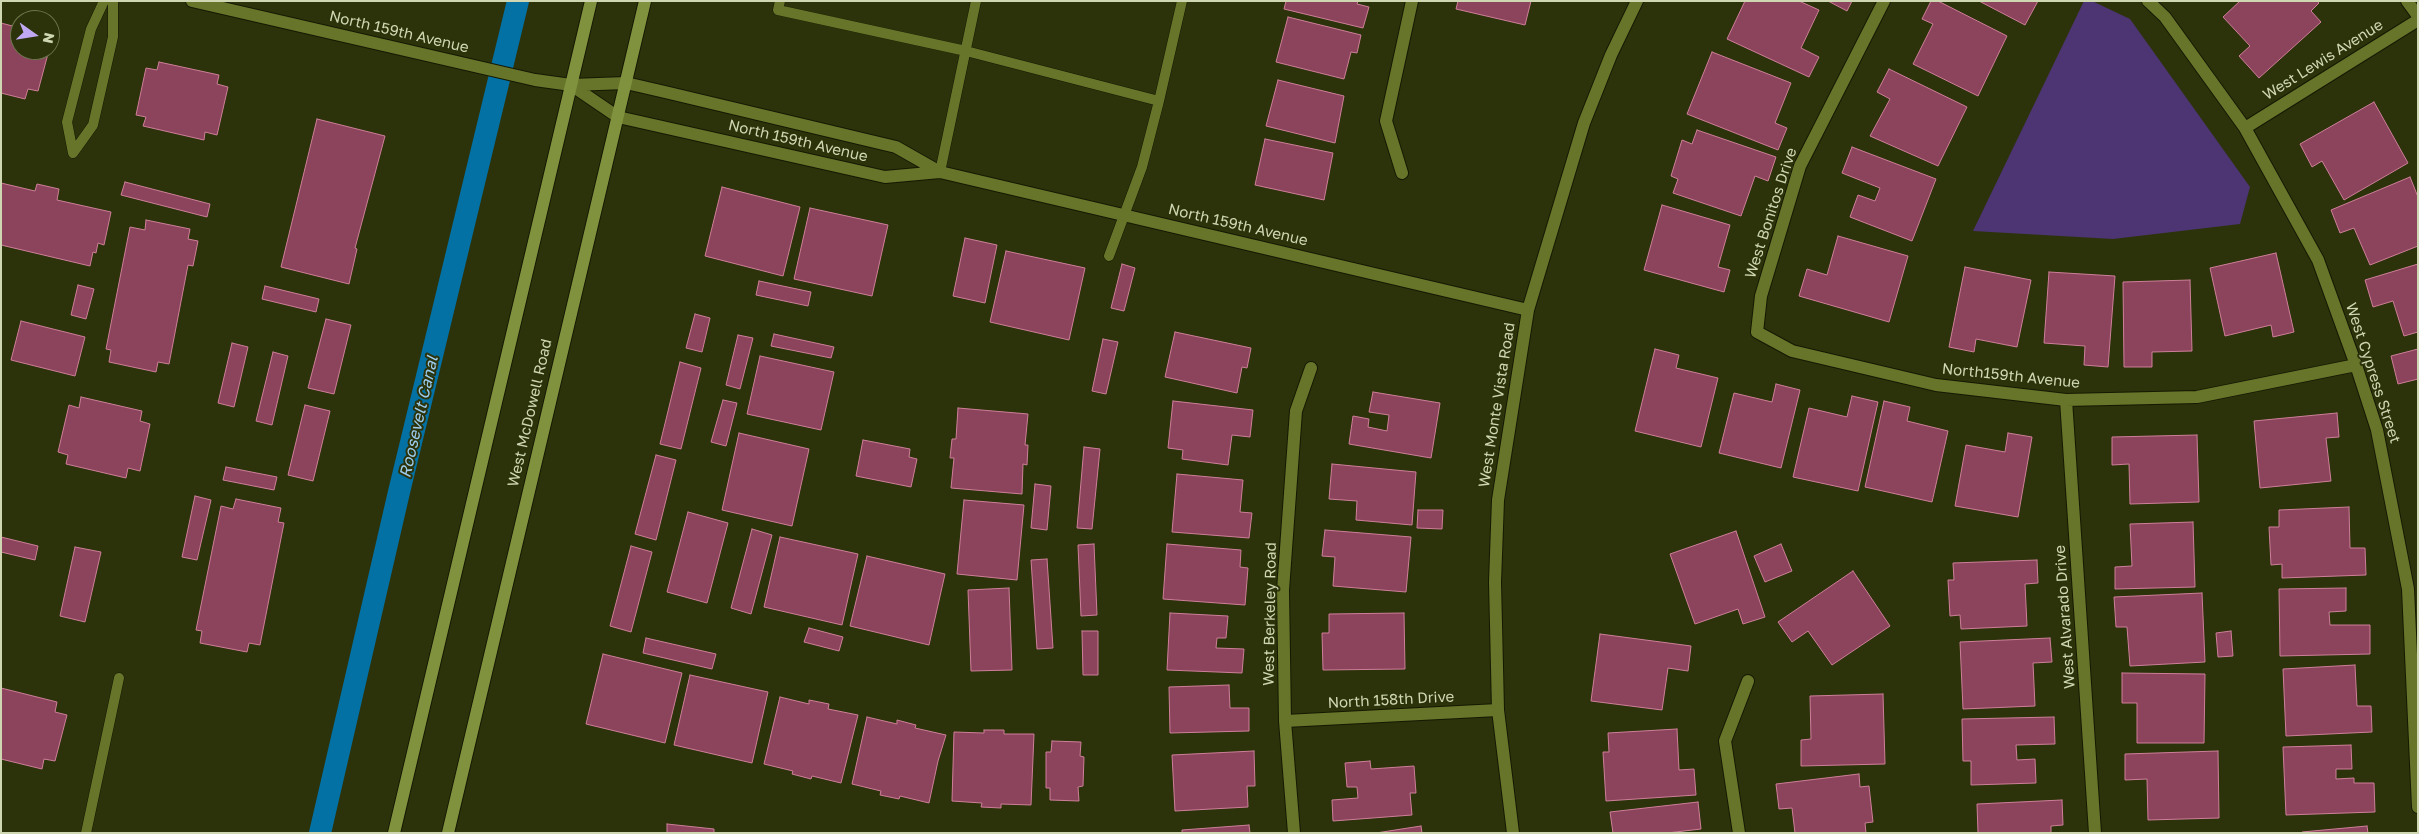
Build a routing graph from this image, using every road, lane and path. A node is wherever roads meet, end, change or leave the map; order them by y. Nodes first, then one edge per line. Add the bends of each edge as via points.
1 (104, 1) edge
2 (113, 1) edge
3 (192, 1) edge
4 (591, 1) edge
5 (645, 1) edge
6 (780, 1) edge
7 (976, 1) edge
8 (1182, 1) edge
9 (1412, 1) edge
10 (1638, 1) edge
11 (1884, 1) edge
12 (2148, 1) edge
13 (2407, 1) edge
14 (2418, 16) edge
15 (2418, 20) edge
16 (966, 51) junction
17 (626, 82) junction
18 (571, 85) junction
19 (1159, 101) junction
20 (618, 117) junction
21 (2245, 128) junction
22 (940, 172) junction
23 (1402, 173) dead end
24 (1125, 215) junction
25 (1109, 256) dead end
26 (1528, 310) junction
27 (1758, 332) joint
28 (2356, 365) junction
29 (1310, 368) dead end
30 (2066, 400) junction
31 (119, 678) dead end
32 (1748, 681) dead end
33 (1498, 710) junction
34 (1285, 722) junction
35 (2418, 806) edge
36 (86, 833) edge
37 (394, 833) edge
38 (448, 833) edge
39 (1294, 833) edge
40 (1513, 833) edge
41 (1739, 833) edge
42 (2095, 833) edge

1 - 2 lane via 88,38 67,122 73,153 93,125 113,37
3 - 18 street, North 159th Avenue via 523,78
4 - 18 main road
5 - 17 main road, West McDowell Road
6 - 16 lane via 778,10
7 - 16 lane
8 - 19 lane
9 - 23 street via 1386,121
10 - 26 street, West Monte Vista Road via 1584,123
11 - 27 street, West Bonitos Drive via 1800,166 1761,296
12 - 21 street, West Cypress Street via 2165,17
13 - 14 street
15 - 21 street, West Lewis Avenue
16 - 19 lane
16 - 22 lane
17 - 18 street, North 159th Avenue
17 - 20 main road, West McDowell Road
17 - 22 street, North 159th Avenue via 896,146
18 - 20 street, North 159th Avenue
18 - 37 main road
19 - 24 lane via 1142,167
20 - 22 street, North 159th Avenue via 885,177
20 - 38 main road, West McDowell Road
21 - 28 street, West Cypress Street via 2318,260
22 - 24 street, North 159th Avenue
24 - 25 lane
24 - 26 street, North 159th Avenue
26 - 33 street, West Monte Vista Road via 1498,500 1495,582
27 - 30 street, North159th Avenue via 1792,350 1936,386
28 - 30 street, North159th Avenue via 2197,397
28 - 35 street, West Cypress Street via 2377,430 2408,589
29 - 34 street, West Berkeley Road via 1296,411 1285,560
30 - 42 street, West Alvarado Drive
31 - 36 lane
32 - 41 street via 1725,741
33 - 34 street, North 158th Drive
33 - 40 street, West Monte Vista Road
34 - 39 street, West Berkeley Road

